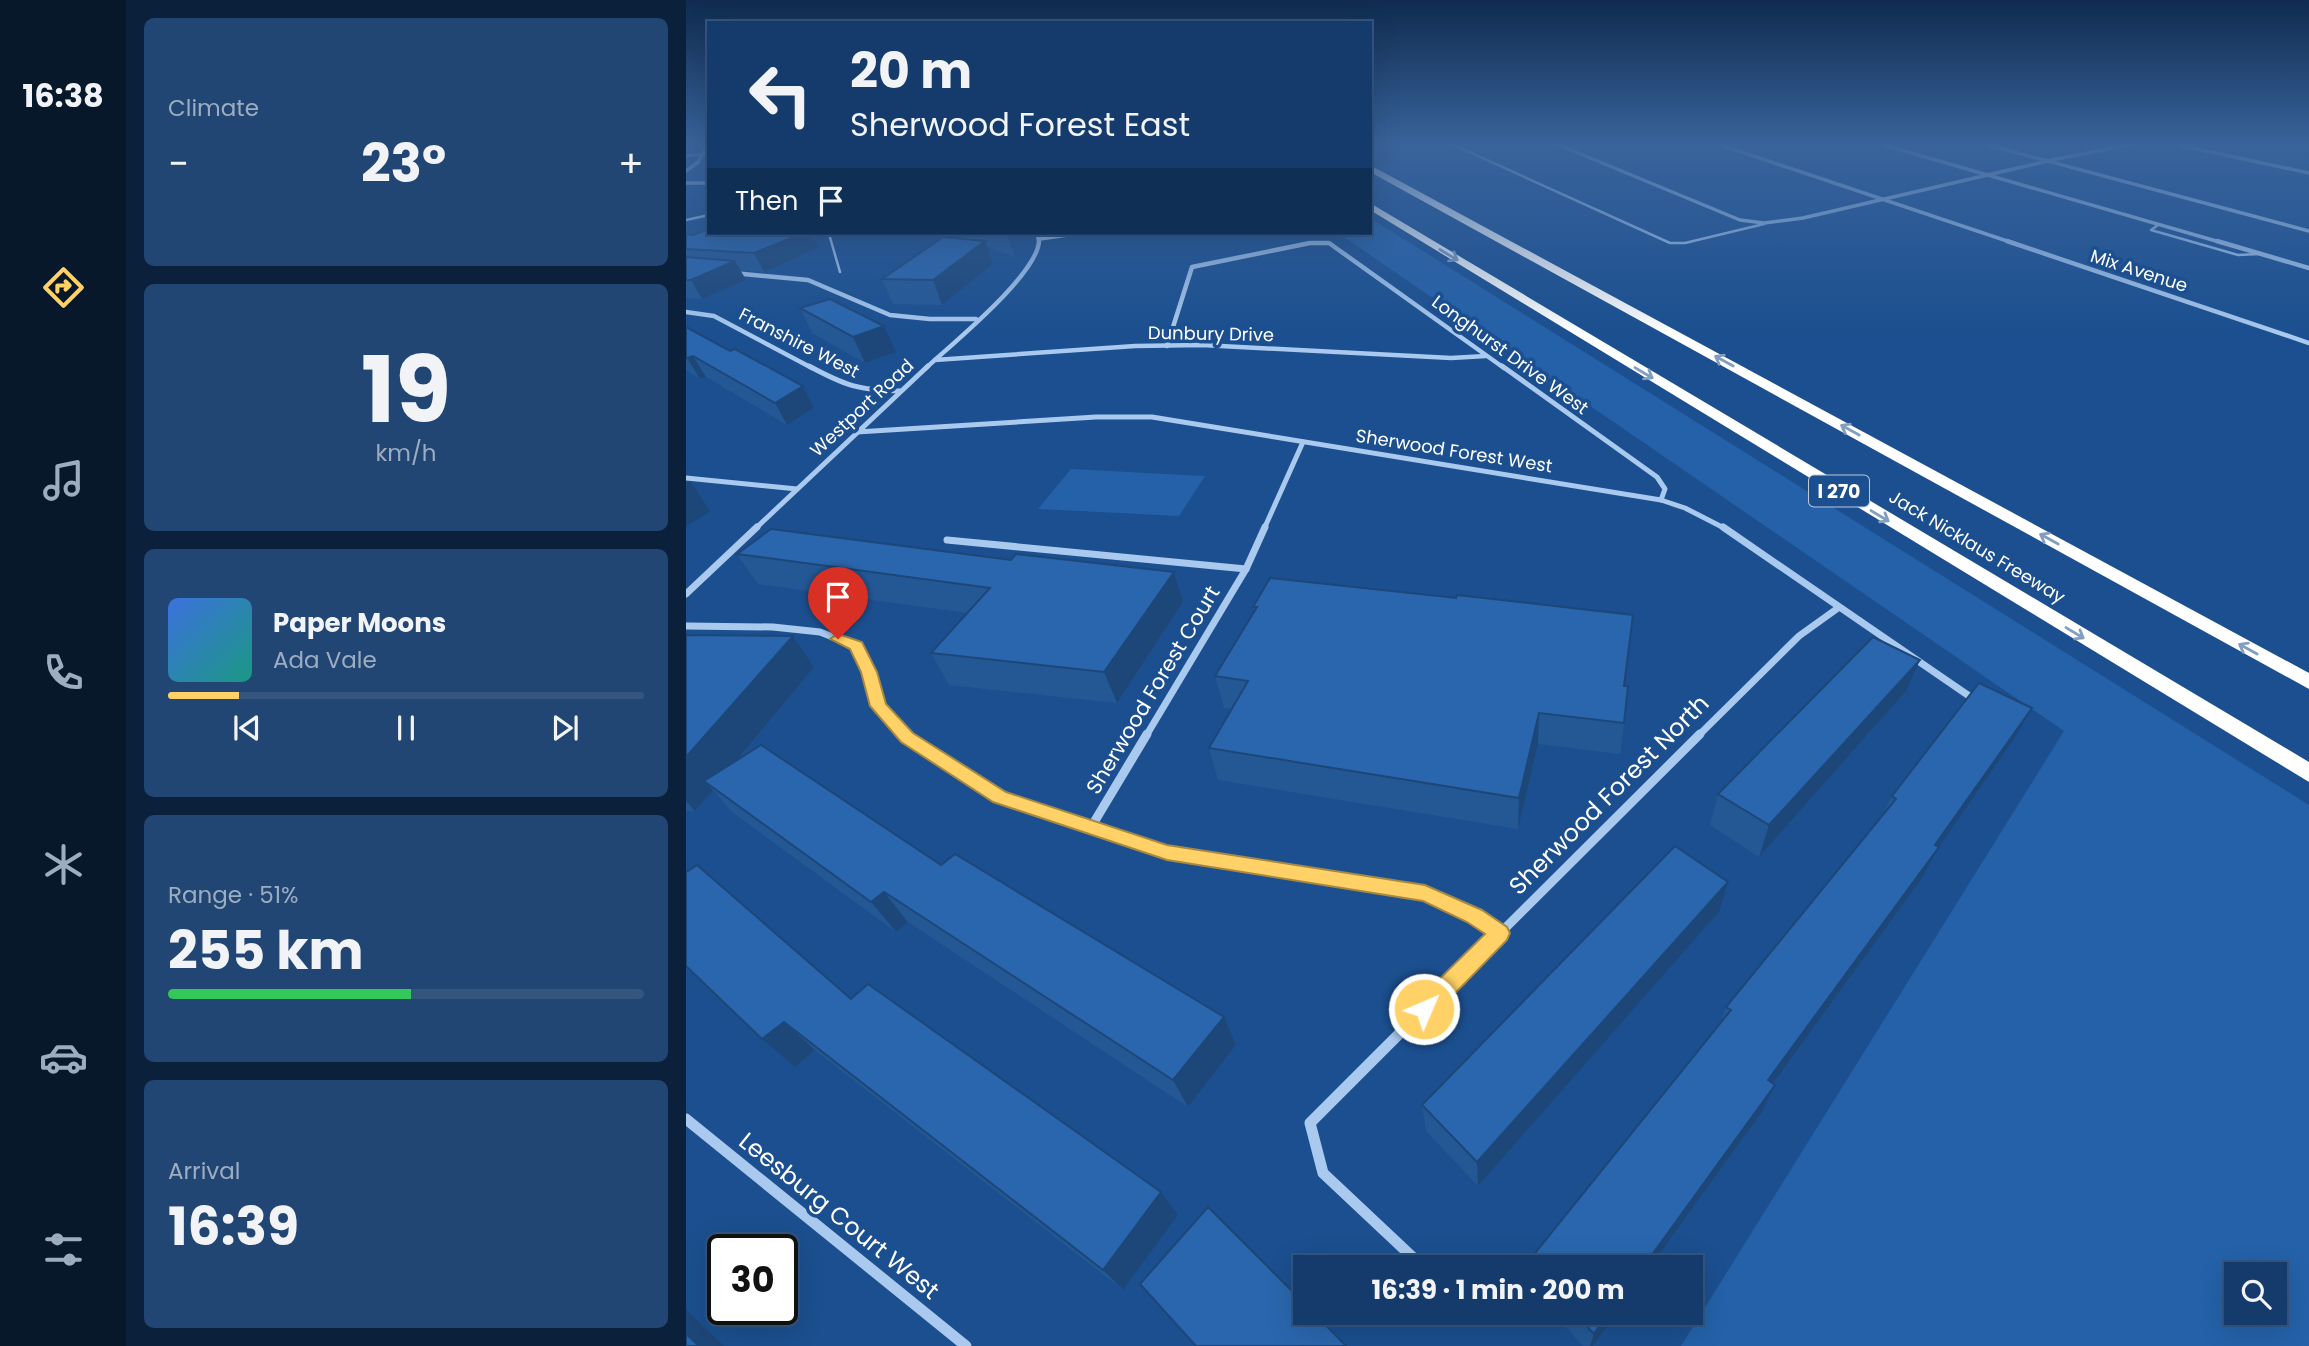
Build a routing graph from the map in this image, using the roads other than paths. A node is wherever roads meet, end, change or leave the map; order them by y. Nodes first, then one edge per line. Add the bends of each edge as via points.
1 (1373, 208) edge
2 (1443, 208) edge
3 (1592, 208) edge
4 (1711, 208) edge
5 (1844, 208) edge
6 (1905, 208) edge
7 (2099, 208) edge
8 (2222, 208) edge
9 (707, 215) edge
10 (686, 220) edge
11 (1764, 224) junction
12 (2158, 225) junction
13 (2309, 231) edge
14 (832, 235) edge
15 (1038, 235) edge
16 (1069, 235) edge
17 (1040, 239) junction
18 (2259, 254) junction
19 (2309, 268) edge
20 (724, 272) edge
21 (841, 272) dead end
22 (686, 312) edge
23 (977, 319) junction
24 (2309, 343) edge
25 (1167, 346) junction
26 (1487, 356) junction
27 (935, 360) junction
28 (901, 391) junction
29 (857, 432) junction
30 (1303, 442) junction
31 (686, 478) edge
32 (797, 489) junction
33 (1661, 500) junction
34 (947, 540) dead end
35 (1246, 569) junction
36 (686, 594) edge
37 (1838, 608) junction
38 (686, 626) edge
39 (2309, 682) edge
40 (1985, 706) edge
41 (2309, 773) edge
42 (1090, 829) junction
43 (1500, 933) junction
44 (686, 1119) edge
45 (1410, 1255) edge
46 (966, 1346) edge

1 -> 41 highway, Jack Nicklaus Freeway / I 270
39 -> 2 highway, Jack Nicklaus Freeway / I 270
3 - 11 lane via 1670,243
4 - 11 street
5 - 11 street
6 - 24 street, Mix Avenue
7 - 12 street
8 - 13 street
9 - 10 lane
12 - 18 street
12 - 18 lane via 2151,230 2238,256
14 - 21 lane
15 - 17 street
16 - 17 street
17 - 23 street, Westport Road via 1027,271
18 - 19 street
20 - 23 street via 808,281 890,315
22 - 28 street, Franshire West via 714,316 846,386
23 - 27 street, Westport Road
25 - 26 street, Dunbury Drive
25 - 26 street, Longhurst Drive West via 1192,267 1325,242
25 - 27 street, Dunbury Drive
26 - 33 street, Longhurst Drive West via 1657,477 1665,489
27 - 28 street, Westport Road
28 - 29 street, Westport Road
29 - 30 street, Sherwood Forest West via 1152,417
29 - 32 street, Westport Road
30 - 33 street, Sherwood Forest West
30 - 35 street, Sherwood Forest Court
31 - 32 street
32 - 36 street, Westport Road
33 - 37 street, Sherwood Forest West via 1718,523
34 - 35 street, Sherwood Forest Court
35 - 42 street, Sherwood Forest Court
37 - 40 street, Sherwood Forest West
37 - 43 street, Sherwood Forest North via 1799,636
38 - 42 street via 820,632 856,646 878,706 907,737 999,797
42 - 43 street via 1167,852 1425,893
43 - 45 street, Sherwood Forest North via 1310,1124 1323,1173
44 - 46 street, Leesburg Court West

